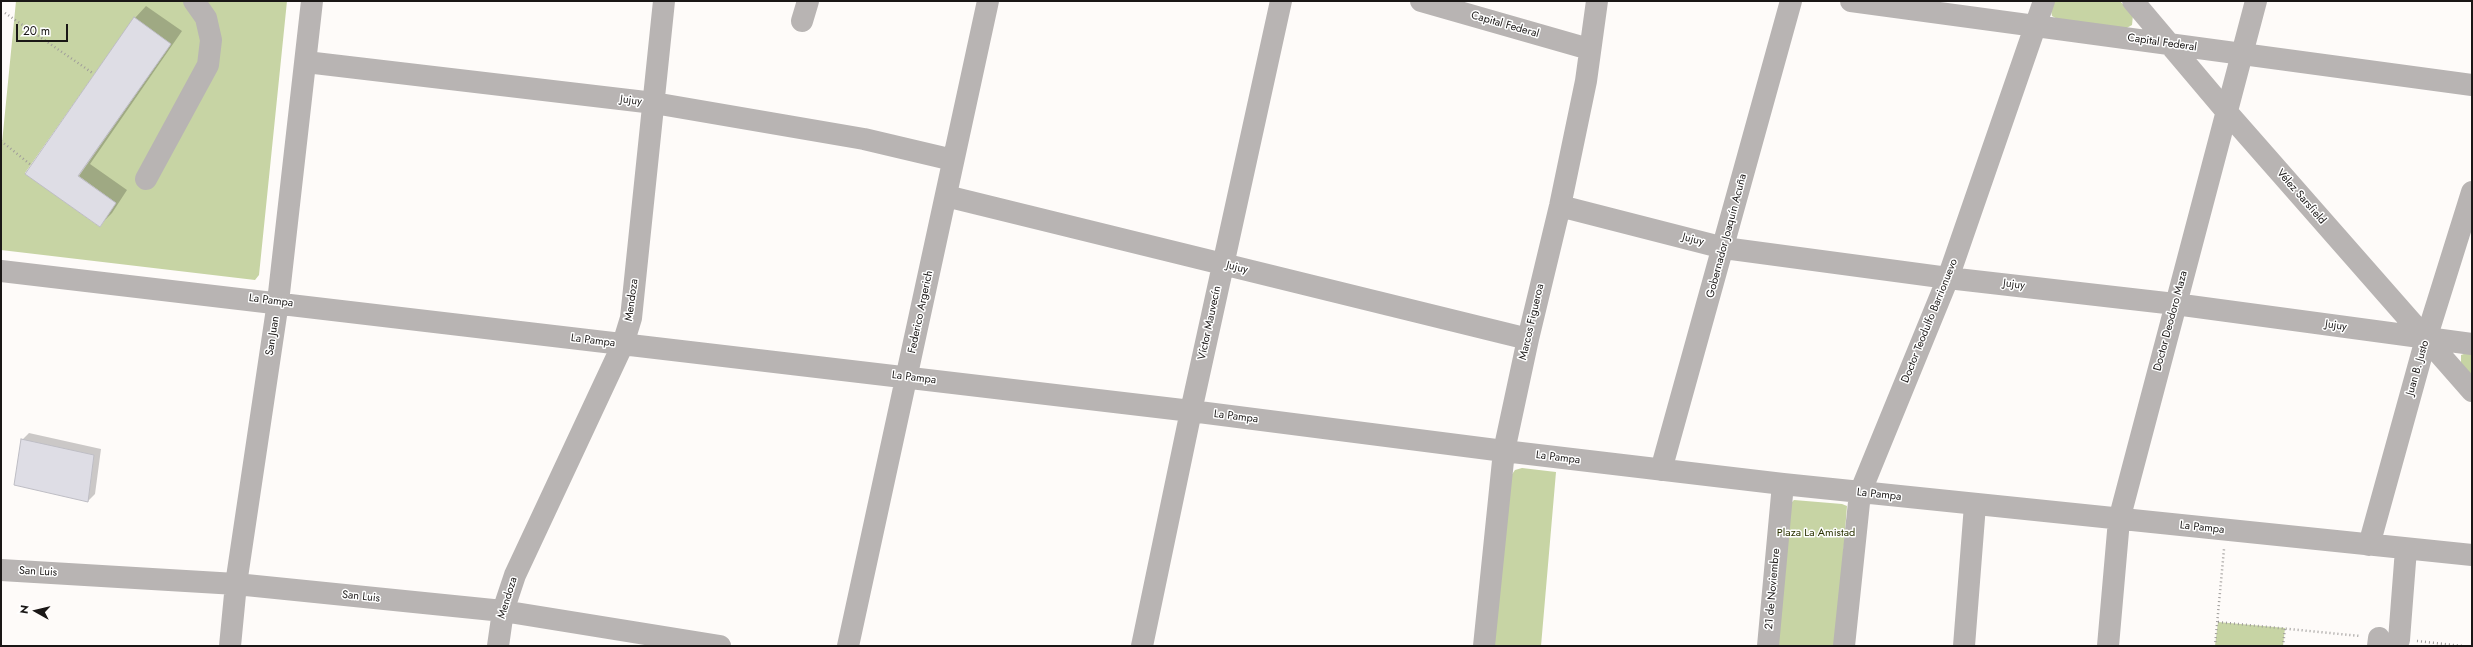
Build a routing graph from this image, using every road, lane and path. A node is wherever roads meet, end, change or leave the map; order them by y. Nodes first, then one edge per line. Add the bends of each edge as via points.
1 (194, 1) edge
2 (312, 1) edge
3 (664, 1) edge
4 (988, 1) edge
5 (1282, 1) edge
6 (1421, 1) edge
7 (1597, 1) edge
8 (1791, 1) edge
9 (1851, 1) edge
10 (2044, 1) edge
11 (2133, 1) edge
12 (2256, 1) edge
13 (5, 13) dead end
14 (2036, 25) junction
15 (2171, 44) junction
16 (1589, 49) junction
17 (2242, 54) junction
18 (306, 62) junction
19 (94, 74) dead end
20 (2472, 85) edge
21 (654, 103) junction
22 (2226, 111) junction
23 (1, 141) edge
24 (953, 160) junction
25 (31, 165) dead end
26 (146, 179) dead end
27 (2472, 192) edge
28 (946, 196) junction
29 (1560, 206) junction
30 (1724, 248) junction
31 (1223, 264) junction
32 (1, 271) edge
33 (1948, 278) junction
34 (278, 302) junction
35 (2175, 304) junction
36 (1528, 339) junction
37 (2426, 339) junction
38 (623, 344) junction
39 (2472, 344) edge
40 (907, 377) junction
41 (2472, 391) edge
42 (1191, 411) junction
43 (1504, 451) junction
44 (1661, 470) junction
45 (1783, 484) junction
46 (1860, 493) junction
47 (1975, 505) junction
48 (2119, 520) junction
49 (2225, 531) junction
50 (2369, 545) junction
51 (2406, 549) junction
52 (2472, 555) edge
53 (1, 570) edge
54 (236, 584) junction
55 (503, 611) junction
56 (2218, 622) junction
57 (2285, 628) junction
58 (2385, 641) edge
59 (230, 646) edge
60 (498, 646) edge
61 (720, 646) edge
62 (848, 646) edge
63 (1142, 646) edge
64 (1484, 646) edge
65 (1768, 646) edge
66 (1844, 646) edge
67 (1964, 646) edge
68 (2108, 646) edge
69 (2216, 646) edge
70 (2284, 646) edge
71 (2463, 646) edge

1 - 26 street via 206,18 211,40 208,65
2 - 18 street, San Juan
3 - 21 street, Mendoza
4 - 24 street, Federico Argerich
5 - 31 street, Víctor Mauvecín
6 - 16 street, Capital Federal
7 - 16 street, Marcos Figueroa
8 - 30 street, Gobernador Joaquín Acuña
9 - 14 street, Capital Federal
10 - 14 street, Doctor Teodulfo Barrionuevo
11 - 15 street, Vélez Sarsfield
12 - 17 street, Doctor Deodoro Maza
13 - 19 path
14 - 15 street, Capital Federal
14 - 33 street, Doctor Teodulfo Barrionuevo
15 - 17 street, Capital Federal
15 - 22 street, Vélez Sarsfield
16 - 29 street, Marcos Figueroa via 1586,81
17 - 20 street, Capital Federal
17 - 22 street, Doctor Deodoro Maza
18 - 21 street, Jujuy
18 - 34 street, San Juan
21 - 24 street, Jujuy via 864,139
21 - 38 street, Mendoza via 631,318
22 - 35 street, Doctor Deodoro Maza
22 - 37 street, Vélez Sarsfield
23 - 25 path
24 - 28 street, Federico Argerich
27 - 37 street, Juan B. Justo
28 - 31 street, Jujuy
28 - 40 street, Federico Argerich
29 - 30 street, Jujuy
29 - 36 street, Marcos Figueroa
30 - 33 street, Jujuy
30 - 44 street, Gobernador Joaquín Acuña
31 - 36 street, Jujuy
31 - 42 street, Víctor Mauvecín
32 - 34 street, La Pampa
33 - 35 street, Jujuy
33 - 46 street, Doctor Teodulfo Barrionuevo
34 - 38 street, La Pampa
34 - 54 street, San Juan
35 - 37 street, Jujuy
35 - 48 street, Doctor Deodoro Maza
36 - 43 street, Marcos Figueroa
37 - 39 street, Jujuy
37 - 41 street, Vélez Sarsfield
37 - 50 street, Juan B. Justo
38 - 40 street, La Pampa
38 - 55 street, Mendoza via 515,576
40 - 42 street, La Pampa
40 - 62 street, Federico Argerich
42 - 43 street, La Pampa
42 - 63 street, Víctor Mauvecín
43 - 44 street, La Pampa
43 - 64 street, Marcos Figueroa
44 - 45 street, La Pampa
45 - 46 street, La Pampa
45 - 65 street, 21 de Noviembre
46 - 47 street, La Pampa
46 - 66 street, Doctor Teodulfo Barrionuevo
47 - 48 street, La Pampa
47 - 67 street
48 - 49 street, La Pampa
48 - 68 street, Doctor Deodoro Maza
49 - 50 street, La Pampa
49 - 56 path
50 - 51 street, La Pampa
51 - 52 street, La Pampa
51 - 58 street
53 - 54 street, San Luis
54 - 55 street, San Luis
54 - 59 street, San Juan
55 - 60 street, Mendoza
55 - 61 street, San Luis
56 - 57 path
56 - 69 path
57 - 58 path
57 - 70 path
58 - 71 path

